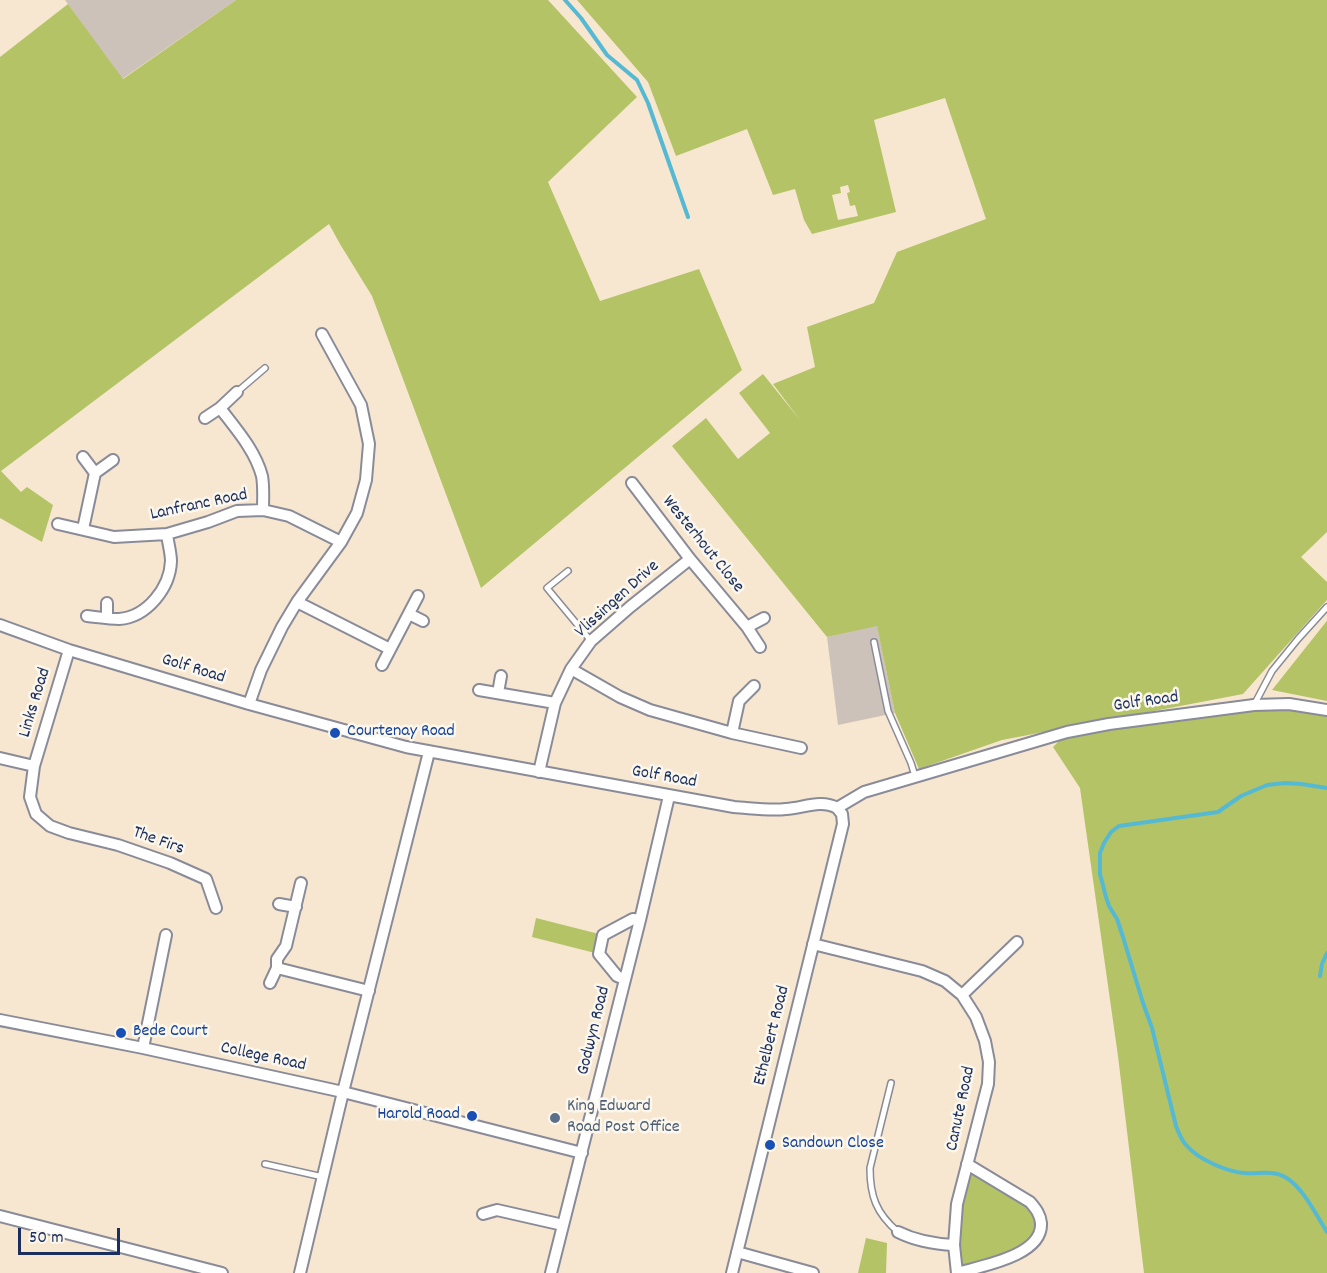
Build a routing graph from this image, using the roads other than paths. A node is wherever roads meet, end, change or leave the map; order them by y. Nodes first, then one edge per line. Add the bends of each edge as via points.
1 (322, 334) dead end
2 (265, 368) dead end
3 (237, 392) joint
4 (220, 408) junction
5 (205, 418) dead end
6 (83, 457) dead end
7 (113, 460) dead end
8 (95, 473) junction
9 (632, 483) dead end
10 (263, 510) junction
11 (58, 524) dead end
12 (82, 530) junction
13 (167, 534) junction
14 (340, 542) junction
15 (690, 559) junction
16 (567, 571) dead end
17 (418, 596) dead end
18 (297, 602) junction
19 (107, 603) dead end
20 (1327, 607) edge
21 (409, 614) junction
22 (87, 616) dead end
23 (107, 618) junction
24 (764, 618) dead end
25 (423, 621) dead end
26 (0, 625) edge
27 (747, 627) junction
28 (591, 641) junction
29 (874, 642) dead end
30 (760, 647) dead end
31 (390, 649) junction
32 (69, 650) junction
33 (382, 665) dead end
34 (571, 669) junction
35 (501, 676) dead end
36 (754, 686) dead end
37 (479, 690) dead end
38 (498, 693) junction
39 (555, 703) junction
40 (249, 704) junction
41 (1254, 705) junction
42 (1327, 710) edge
43 (732, 733) junction
44 (801, 748) dead end
45 (429, 752) junction
46 (0, 758) edge
47 (34, 766) junction
48 (539, 772) junction
49 (915, 776) junction
50 (669, 796) junction
51 (837, 808) junction
52 (69, 833) joint
53 (301, 883) dead end
54 (279, 904) dead end
55 (296, 907) junction
56 (216, 908) dead end
57 (640, 920) junction
58 (166, 935) dead end
59 (1017, 942) dead end
60 (813, 944) junction
61 (277, 968) junction
62 (624, 979) junction
63 (270, 983) dead end
64 (369, 991) junction
65 (962, 995) junction
66 (0, 1020) edge
67 (143, 1048) junction
68 (891, 1083) dead end
69 (343, 1092) junction
70 (582, 1153) junction
71 (265, 1164) dead end
72 (968, 1164) junction
73 (323, 1177) junction
74 (483, 1214) dead end
75 (0, 1216) edge
76 (563, 1225) junction
77 (898, 1232) joint
78 (954, 1245) junction
79 (737, 1252) junction
80 (222, 1273) edge
81 (300, 1273) edge
82 (551, 1273) edge
83 (732, 1273) edge
84 (813, 1273) edge
85 (957, 1273) edge

1 - 14 street via 361,405 369,444 366,480 357,513
2 - 3 lane
3 - 4 street
4 - 5 street
4 - 10 street via 254,457 262,477
6 - 8 street
7 - 8 street
8 - 12 street
9 - 15 street, Westerhout Close
10 - 13 street, Lanfranc Road via 237,511
10 - 14 street, Lanfranc Road via 289,516
11 - 12 street, Lanfranc Road
12 - 13 street, Lanfranc Road via 114,537
13 - 23 street via 171,562 165,586 152,604 137,614
14 - 18 street
15 - 27 street, Westerhout Close
15 - 28 street, Vlissingen Drive
16 - 28 lane via 547,588
17 - 21 street
18 - 31 street
18 - 40 street via 261,670
19 - 23 street
20 - 41 lane via 1272,671
21 - 25 street
21 - 31 street
22 - 23 street
24 - 27 street
26 - 32 street, Golf Road
27 - 30 street, Westerhout Close
28 - 34 street, Vlissingen Drive
29 - 49 lane via 888,711
31 - 33 street
32 - 40 street, Golf Road
32 - 47 street, Links Road
34 - 39 street, Vlissingen Drive
34 - 43 street via 636,705
35 - 38 street
36 - 43 street via 739,701
37 - 38 street
38 - 39 street
39 - 48 street, Vlissingen Drive
40 - 45 street, Golf Road
41 - 42 street, Golf Road via 1289,704
41 - 49 street, Golf Road via 1067,732
43 - 44 street
45 - 48 street, Golf Road
45 - 64 street
46 - 47 street, Links Road
47 - 52 street, Links Road via 30,797 36,814 50,826
48 - 50 street, Golf Road
49 - 51 street, Golf Road via 864,792
50 - 51 street, Golf Road via 734,807 786,809 819,803
50 - 57 street, Godwyn Road
51 - 60 street, Ethelbert Road via 843,824
52 - 56 street, The Firs via 118,845 206,879
53 - 55 street
54 - 55 street
55 - 61 street
57 - 62 street, Godwyn Road
57 - 62 street via 633,919 603,935 599,954
58 - 67 street
59 - 65 street
60 - 65 street, Canute Road via 922,971 945,981
60 - 79 street, Ethelbert Road
61 - 63 street
61 - 64 street
62 - 70 street, Godwyn Road
64 - 69 street
65 - 72 street, Canute Road via 986,1041 989,1062 988,1084
66 - 67 street, College Road
67 - 69 street, College Road
68 - 77 lane via 870,1177 876,1206
69 - 70 street, College Road
69 - 73 street
70 - 76 street, Godwyn Road
71 - 73 lane
72 - 78 street, Canute Road via 957,1204
72 - 85 street, Canute Road via 1030,1202 1037,1209 1041,1226 1034,1243 1015,1256
73 - 81 street
74 - 76 street via 497,1210
75 - 80 street
76 - 82 street, Godwyn Road
77 - 78 street via 927,1242
78 - 85 street, Canute Road
79 - 83 street, Ethelbert Road
79 - 84 street

